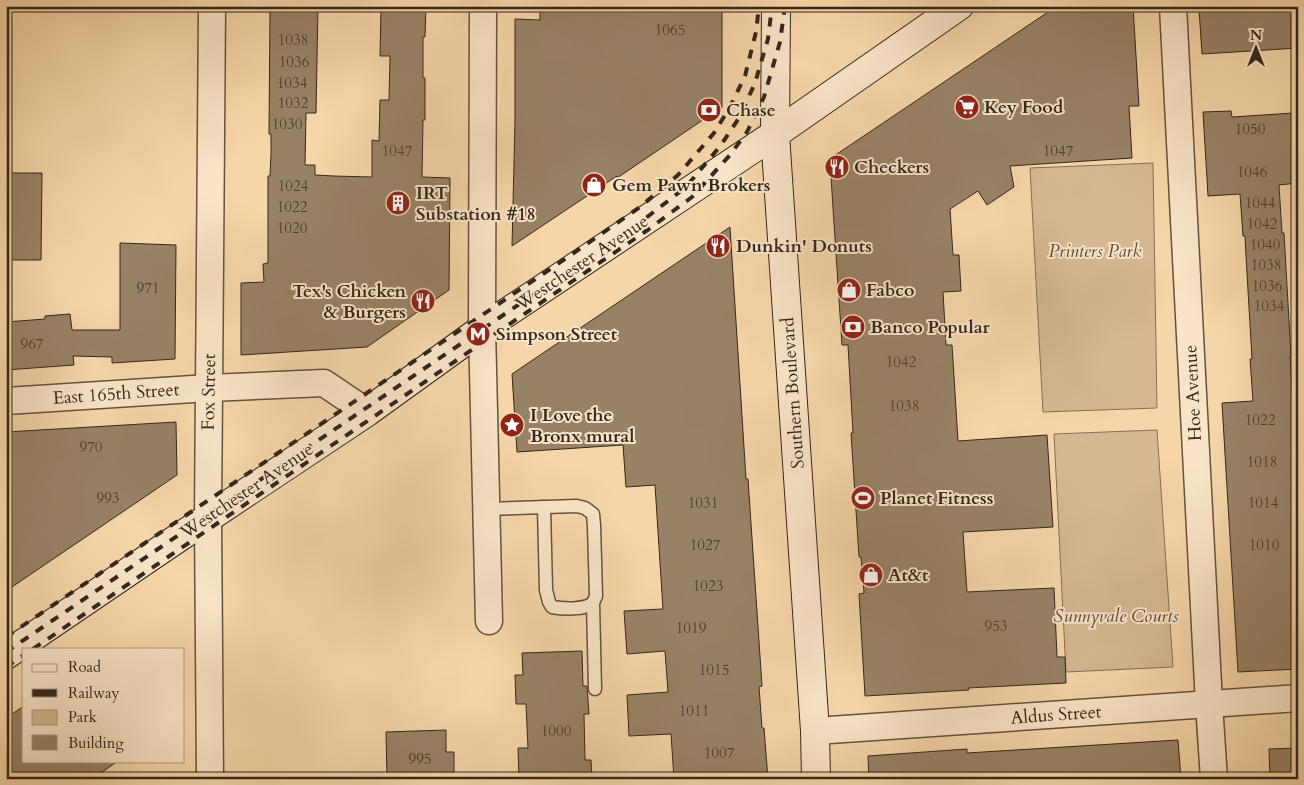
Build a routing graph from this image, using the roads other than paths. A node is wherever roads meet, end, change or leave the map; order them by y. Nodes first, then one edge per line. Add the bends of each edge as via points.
1 (212, 6) edge
2 (483, 6) edge
3 (776, 6) edge
4 (1173, 6) edge
5 (947, 10) edge
6 (775, 134) junction
7 (482, 329) junction
8 (209, 388) junction
9 (6, 401) edge
10 (367, 412) junction
11 (544, 507) junction
12 (486, 509) junction
13 (208, 518) junction
14 (593, 603) junction
15 (489, 621) dead end
16 (6, 655) edge
17 (595, 689) dead end
18 (1298, 698) edge
19 (1209, 704) junction
20 (815, 731) junction
21 (210, 779) edge
22 (816, 779) edge
23 (1214, 779) edge

1 - 8 street, Fox Street
2 - 7 street
3 - 6 main road, Southern Boulevard
4 - 19 street, Hoe Avenue
5 - 6 main road, Westchester Avenue
6 - 7 main road, Westchester Avenue
6 - 20 main road, Southern Boulevard
7 - 10 main road, Westchester Avenue
7 - 12 street
8 - 9 street, East 165th Street
8 - 10 street, East 165th Street via 324,383
8 - 13 street, Fox Street
10 - 13 main road, Westchester Avenue
11 - 12 lane
11 - 14 lane via 577,506 593,514 596,596
11 - 14 lane via 549,602 558,608 588,607
12 - 15 street
13 - 16 main road, Westchester Avenue
13 - 21 street, Fox Street
14 - 17 lane
18 - 19 street, Aldus Street
19 - 20 street, Aldus Street
19 - 23 street, Hoe Avenue
20 - 22 main road, Southern Boulevard

